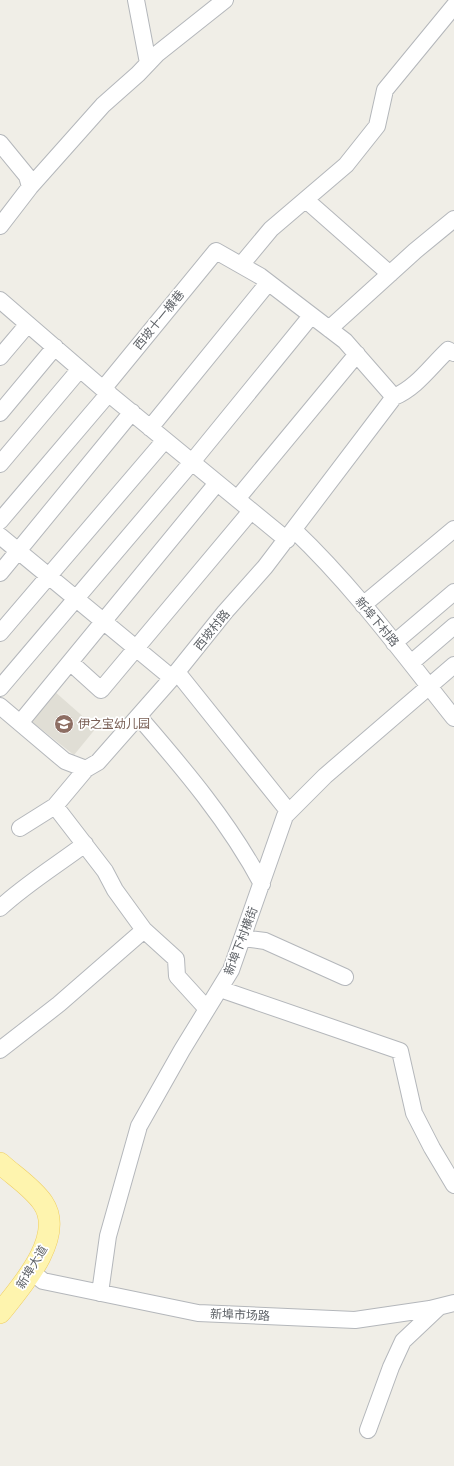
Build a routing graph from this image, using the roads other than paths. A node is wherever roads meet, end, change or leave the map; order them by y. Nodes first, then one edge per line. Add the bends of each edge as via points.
1 (136, 0) edge
2 (225, 0) edge
3 (454, 6) edge
4 (148, 63) junction
5 (0, 143) edge
6 (30, 187) junction
7 (306, 200) junction
8 (454, 219) edge
9 (0, 226) edge
10 (241, 265) junction
11 (390, 274) junction
12 (268, 283) junction
13 (0, 301) edge
14 (311, 316) junction
15 (28, 324) junction
16 (329, 329) junction
17 (55, 347) junction
18 (454, 353) edge
19 (357, 354) junction
20 (0, 357) edge
21 (80, 369) junction
22 (106, 391) junction
23 (394, 397) junction
24 (0, 412) edge
25 (132, 412) junction
26 (150, 428) junction
27 (165, 440) junction
28 (192, 462) junction
29 (0, 464) edge
30 (217, 483) junction
31 (237, 499) junction
32 (251, 510) junction
33 (0, 521) edge
34 (454, 529) edge
35 (291, 535) junction
36 (0, 536) edge
37 (18, 551) junction
38 (0, 573) edge
39 (49, 576) junction
40 (454, 592) edge
41 (76, 598) junction
42 (363, 605) junction
43 (103, 621) junction
44 (454, 626) edge
45 (0, 633) edge
46 (394, 643) junction
47 (136, 648) junction
48 (70, 662) junction
49 (411, 663) junction
50 (454, 665) edge
51 (175, 675) junction
52 (429, 686) junction
53 (0, 688) edge
54 (0, 706) edge
55 (139, 717) junction
56 (454, 718) edge
57 (20, 723) junction
58 (86, 769) junction
59 (55, 806) junction
60 (290, 812) junction
61 (20, 828) dead end
62 (85, 844) junction
63 (262, 884) junction
64 (0, 908) edge
65 (144, 930) junction
66 (243, 938) junction
67 (345, 977) dead end
68 (220, 989) junction
69 (207, 1009) junction
70 (0, 1050) edge
71 (0, 1163) edge
72 (454, 1185) edge
73 (31, 1271) junction
74 (100, 1293) junction
75 (446, 1305) edge
76 (0, 1313) edge
77 (368, 1430) dead end

1 - 4 street
2 - 4 street
3 - 7 street via 385,90 377,126 346,165
4 - 6 street via 102,105
5 - 6 street via 27,176
6 - 9 street
7 - 10 street via 271,229
7 - 11 street
8 - 11 street
10 - 12 street
10 - 22 street, 西坡十一横巷 via 216,251
11 - 16 street
12 - 14 street
12 - 26 street
13 - 15 street, 新埠下村路
14 - 16 street
14 - 28 street
15 - 17 street, 新埠下村路
15 - 20 street
16 - 19 street
17 - 21 street, 新埠下村路
17 - 24 street
18 - 23 street via 448,350 423,377 405,392
19 - 23 street
19 - 31 street
21 - 22 street, 新埠下村路
21 - 29 street
22 - 25 street, 新埠下村路
22 - 33 street, 西坡十一横巷
23 - 35 street, 西坡村路
25 - 26 street, 新埠下村路
25 - 37 street
26 - 27 street, 新埠下村路
27 - 28 street, 新埠下村路
27 - 39 street
28 - 30 street, 新埠下村路
28 - 41 street
30 - 31 street, 新埠下村路
30 - 43 street
31 - 32 street, 新埠下村路
32 - 35 street, 新埠下村路
32 - 47 street
34 - 42 street
35 - 42 street, 新埠下村路 via 318,552
35 - 51 street, 西坡村路
36 - 37 street
37 - 38 street
37 - 39 street
39 - 41 street
39 - 45 street
40 - 46 street
41 - 43 street
41 - 53 street
42 - 46 street, 新埠下村路
43 - 47 street
43 - 48 street
44 - 49 street
46 - 49 street, 新埠下村路
47 - 48 street via 101,690
47 - 51 street
48 - 57 street
49 - 52 street, 新埠下村路
50 - 52 street, 新埠下村横街
51 - 55 street, 西坡村路
51 - 60 street
52 - 56 street, 新埠下村路
52 - 60 street, 新埠下村横街 via 325,776
54 - 57 street
55 - 58 street, 西坡村路 via 98,762
55 - 63 street via 205,794 252,864
57 - 58 street via 65,762
58 - 59 street, 西坡村路
59 - 61 street, 西坡村路
59 - 62 street
60 - 63 street, 新埠下村横街 via 285,816
62 - 64 street via 18,891
62 - 65 street
63 - 66 street, 新埠下村横街
65 - 69 street via 176,959 177,976
65 - 70 street via 59,1004
66 - 67 street via 265,941
66 - 68 street, 新埠下村横街 via 231,970
68 - 69 street, 新埠下村横街
68 - 72 street via 400,1051 414,1113
69 - 74 street, 新埠下村横街 via 139,1126 108,1236
71 - 73 main road, 新埠大道 via 30,1188 47,1210 49,1223 46,1247
73 - 74 street, 新埠市场路 via 43,1281
73 - 76 main road, 新埠大道
74 - 75 street, 新埠市场路 via 198,1313 355,1320
75 - 77 street via 403,1341

